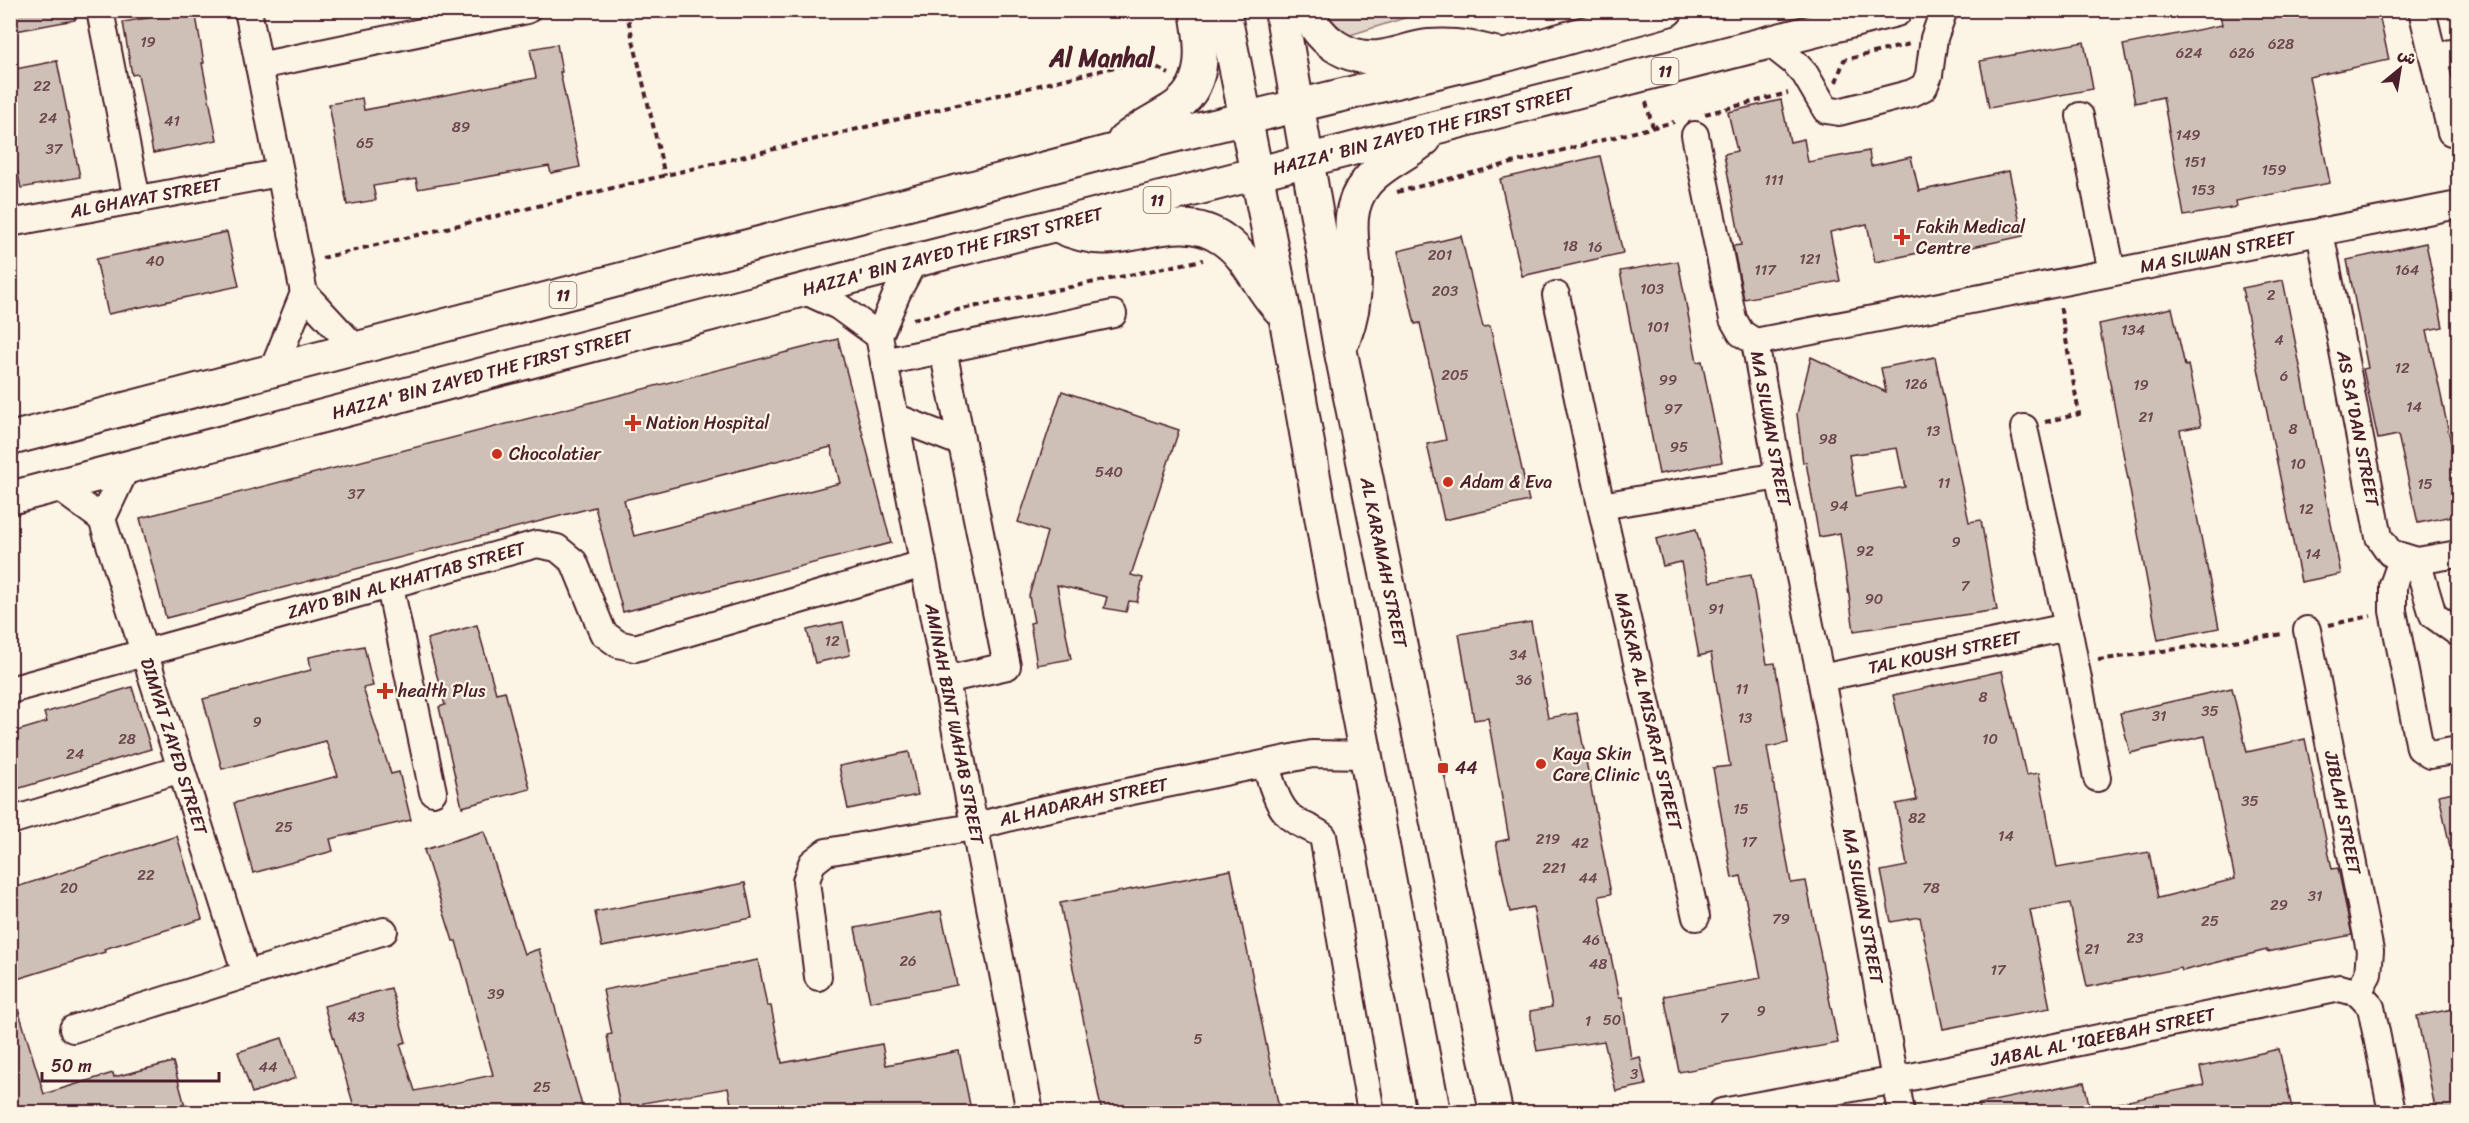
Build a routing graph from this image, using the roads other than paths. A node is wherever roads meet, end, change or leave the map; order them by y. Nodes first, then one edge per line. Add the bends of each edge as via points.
1 (100, 10) edge
2 (248, 10) edge
3 (527, 10) edge
4 (1196, 10) edge
5 (1224, 10) edge
6 (1281, 10) edge
7 (1306, 10) edge
8 (1667, 10) edge
9 (1896, 10) edge
10 (1944, 10) edge
11 (2422, 10) edge
12 (497, 14) edge
13 (1771, 44) junction
14 (2458, 52) edge
15 (1503, 56) junction
16 (2433, 56) junction
17 (259, 66) junction
18 (1297, 106) junction
19 (2080, 116) dead end
20 (1245, 118) junction
21 (1690, 124) road end
22 (1434, 130) junction
23 (2451, 132) dead end
24 (1115, 150) junction
25 (1306, 162) junction
26 (279, 173) junction
27 (1257, 175) junction
28 (138, 200) junction
29 (2458, 205) edge
30 (10, 223) edge
31 (1057, 225) junction
32 (2320, 232) junction
33 (914, 261) junction
34 (2112, 272) junction
35 (803, 290) junction
36 (304, 293) junction
37 (1556, 295) dead end
38 (1113, 314) dead end
39 (1285, 315) junction
40 (881, 331) junction
41 (1755, 342) junction
42 (1341, 348) junction
43 (356, 349) junction
44 (943, 350) junction
45 (884, 362) junction
46 (273, 370) junction
47 (895, 417) junction
48 (2024, 428) road end
49 (10, 439) edge
50 (962, 443) junction
51 (126, 468) junction
52 (1779, 476) junction
53 (57, 486) junction
54 (10, 498) edge
55 (1601, 506) junction
56 (102, 519) junction
57 (2458, 554) edge
58 (2410, 559) junction
59 (923, 564) junction
60 (390, 586) junction
61 (2068, 627) junction
62 (2307, 630) road end
63 (2458, 632) edge
64 (144, 653) junction
65 (1821, 678) junction
66 (945, 680) junction
67 (10, 690) edge
68 (2458, 750) edge
69 (1366, 755) junction
70 (1265, 764) junction
71 (181, 769) junction
72 (2097, 778) dead end
73 (433, 792) dead end
74 (10, 821) edge
75 (973, 827) junction
76 (1696, 917) dead end
77 (384, 931) dead end
78 (246, 974) junction
79 (818, 977) dead end
80 (2358, 993) junction
81 (73, 1029) dead end
82 (1896, 1080) junction
83 (1030, 1113) edge
84 (1371, 1113) edge
85 (1434, 1113) edge
86 (1496, 1113) edge
87 (1722, 1113) edge
88 (1901, 1113) edge
89 (2392, 1113) edge

1 - 28 street
2 - 17 street
3 - 12 street
4 - 24 main road via 1202,52 1193,87 1180,104 1136,130
5 - 20 main road
6 - 18 main road, AL KARAMAH STREET
7 - 15 main road via 1325,38 1353,54 1380,57 1448,46
8 - 15 main road, 11
9 - 13 main road, HAZZA' BIN ZAYED THE FIRST STREET / 11
10 - 13 street via 1934,38 1928,81 1918,91 1834,112 1823,106 1795,63
11 - 16 street
12 - 17 street
13 - 22 main road, HAZZA' BIN ZAYED THE FIRST STREET / 11
14 - 16 street
15 - 18 main road, 11
16 - 23 street
17 - 26 street
18 - 20 main road, 11
18 - 25 main road, AL KARAMAH STREET
19 - 34 street
20 - 24 main road, 11
20 - 27 main road
21 - 41 street via 1733,320 1741,333
22 - 25 main road, HAZZA' BIN ZAYED THE FIRST STREET / 11
22 - 42 main road via 1411,151 1371,177 1359,192 1350,223 1353,299
24 - 43 main road, 11
25 - 27 main road, HAZZA' BIN ZAYED THE FIRST STREET / 11
25 - 42 main road, AL KARAMAH STREET
26 - 28 street, AL GHAYAT STREET
26 - 36 street
27 - 31 main road, HAZZA' BIN ZAYED THE FIRST STREET / 11
27 - 39 main road
28 - 30 street, AL GHAYAT STREET
29 - 32 street, MA SILWAN STREET
31 - 33 main road, HAZZA' BIN ZAYED THE FIRST STREET / 11
31 - 39 main road via 1083,235 1110,237 1163,227 1200,228 1223,238 1242,256 1264,293
32 - 34 street, MA SILWAN STREET
32 - 58 street, AS SA'DAN STREET via 2379,537 2390,553
33 - 35 main road, HAZZA' BIN ZAYED THE FIRST STREET / 11
33 - 40 street
34 - 41 street, MA SILWAN STREET
35 - 40 street
35 - 51 main road, HAZZA' BIN ZAYED THE FIRST STREET / 11
36 - 43 street
36 - 46 street
37 - 55 street, MASKAR AL MISARAT STREET
38 - 44 street
39 - 69 main road
40 - 45 street, AMINAH BINT WAHAB STREET
41 - 52 street, MA SILWAN STREET
42 - 86 main road, AL KARAMAH STREET
43 - 46 main road, 11
44 - 45 street
44 - 50 street
45 - 47 street, AMINAH BINT WAHAB STREET
46 - 49 main road, 11
47 - 50 street
47 - 59 street, AMINAH BINT WAHAB STREET
48 - 61 street
50 - 66 street via 1007,666
51 - 53 main road, HAZZA' BIN ZAYED THE FIRST STREET / 11
51 - 56 street
52 - 55 street
52 - 65 street, MA SILWAN STREET
53 - 54 main road, HAZZA' BIN ZAYED THE FIRST STREET / 11
53 - 56 street
55 - 76 street, MASKAR AL MISARAT STREET
56 - 64 street, DIMYAT ZAYED STREET
57 - 58 street
58 - 63 street via 2433,615
58 - 68 street via 2393,585 2393,611 2420,748 2430,755
59 - 60 street, ZAYD BIN AL KHATTAB STREET via 635,648 618,644 603,633 574,562 557,549 537,544
59 - 66 street, AMINAH BINT WAHAB STREET
60 - 64 street, ZAYD BIN AL KHATTAB STREET
60 - 73 street
61 - 65 street, TAL KOUSH STREET
61 - 72 street
62 - 80 street, JIBLAH STREET via 2370,951 2368,974
64 - 67 street, ZAYD BIN AL KHATTAB STREET
64 - 71 street, DIMYAT ZAYED STREET
65 - 82 street, MA SILWAN STREET
66 - 75 street, AMINAH BINT WAHAB STREET
69 - 70 street, AL HADARAH STREET via 1312,754
69 - 85 main road
70 - 75 street, AL HADARAH STREET
70 - 84 street via 1281,808 1323,836
71 - 74 street
71 - 78 street, DIMYAT ZAYED STREET
75 - 79 street, AL HADARAH STREET via 826,852 812,863 806,881
75 - 83 street, AMINAH BINT WAHAB STREET
77 - 78 street
78 - 81 street
80 - 82 street, JABAL AL 'IQEEBAH STREET via 2340,988
80 - 89 street via 2371,1007
82 - 87 street, JABAL AL 'IQEEBAH STREET
82 - 88 street, MA SILWAN STREET

